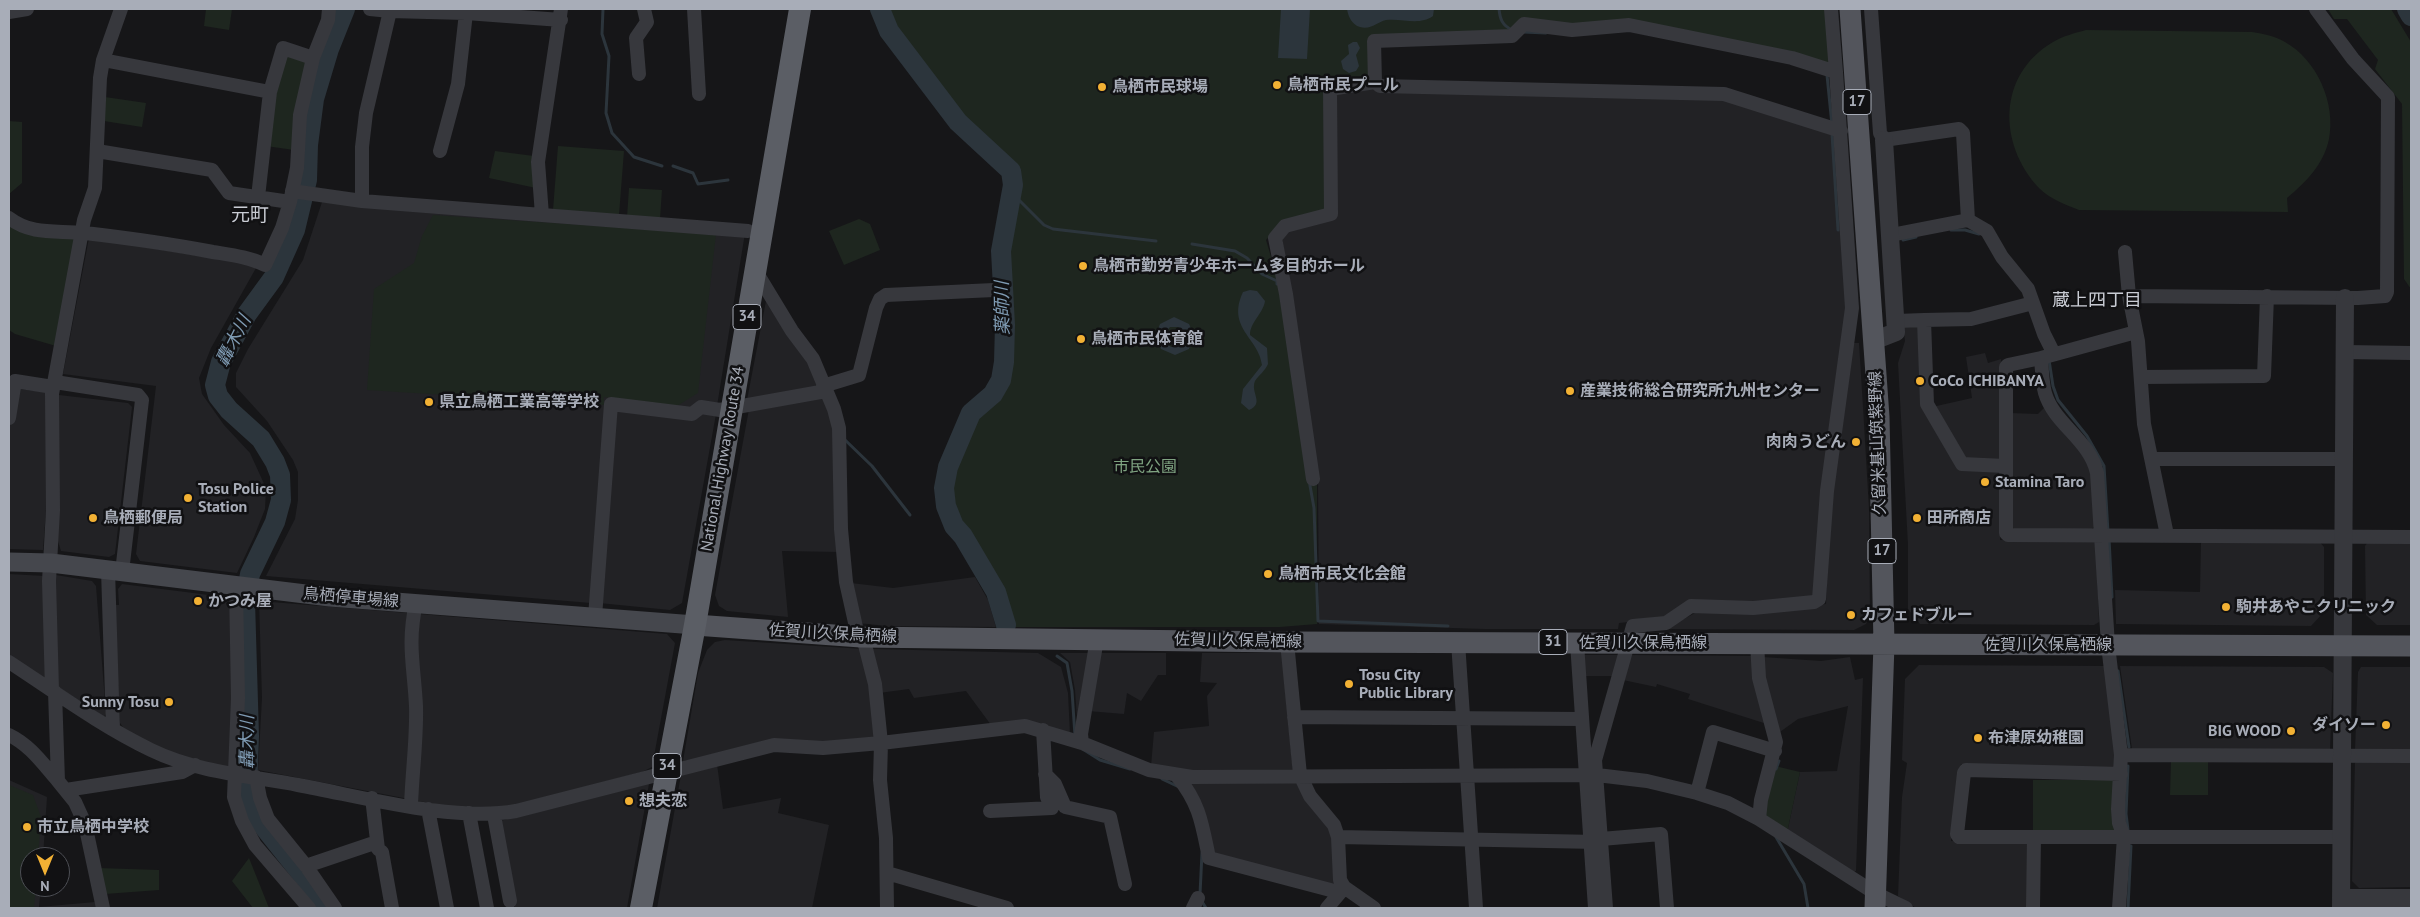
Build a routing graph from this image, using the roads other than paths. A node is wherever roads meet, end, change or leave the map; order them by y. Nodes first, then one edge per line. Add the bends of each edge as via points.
1 (27, 9) edge
2 (121, 9) edge
3 (329, 9) edge
4 (370, 9) edge
5 (644, 9) edge
6 (694, 9) edge
7 (800, 9) edge
8 (1831, 9) edge
9 (1850, 9) edge
10 (1871, 9) edge
11 (2316, 9) edge
12 (390, 11) junction
13 (9, 12) edge
14 (466, 12) junction
15 (561, 15) edge
16 (313, 58) junction
17 (103, 60) junction
18 (1836, 72) junction
19 (639, 74) dead end
20 (1375, 82) junction
21 (270, 92) junction
22 (699, 94) dead end
23 (1841, 131) junction
24 (1884, 140) junction
25 (97, 151) junction
26 (440, 151) dead end
27 (258, 197) junction
28 (291, 197) junction
29 (362, 201) junction
30 (542, 214) junction
31 (9, 218) edge
32 (1968, 220) junction
33 (748, 231) dead end
34 (83, 233) junction
35 (1890, 235) junction
36 (2125, 252) dead end
37 (754, 269) junction
38 (994, 290) dead end
39 (2129, 296) junction
40 (2267, 296) junction
41 (2345, 298) junction
42 (2028, 304) junction
43 (1850, 318) junction
44 (1872, 318) junction
45 (1924, 320) junction
46 (1897, 321) junction
47 (2136, 332) junction
48 (1873, 342) junction
49 (2345, 352) junction
50 (2411, 353) edge
51 (2048, 356) junction
52 (2142, 377) junction
53 (54, 384) junction
54 (825, 388) junction
55 (731, 407) junction
56 (9, 418) edge
57 (2152, 459) junction
58 (2344, 459) junction
59 (2004, 466) junction
60 (1313, 479) dead end
61 (2107, 534) junction
62 (2167, 535) junction
63 (2345, 537) junction
64 (2411, 537) edge
65 (9, 562) edge
66 (51, 563) junction
67 (115, 571) junction
68 (236, 586) junction
69 (416, 603) junction
70 (595, 617) junction
71 (695, 625) junction
72 (861, 637) junction
73 (1097, 639) junction
74 (1287, 642) junction
75 (1458, 642) junction
76 (1577, 642) junction
77 (1629, 643) junction
78 (1757, 644) junction
79 (1884, 644) junction
80 (2108, 645) junction
81 (2344, 646) junction
82 (2411, 646) edge
83 (9, 662) edge
84 (54, 691) junction
85 (1294, 717) junction
86 (1463, 717) junction
87 (1581, 719) junction
88 (113, 728) junction
89 (1043, 730) junction
90 (9, 735) edge
91 (881, 743) junction
92 (1082, 743) junction
93 (1776, 751) junction
94 (2121, 755) junction
95 (2342, 756) junction
96 (2411, 756) edge
97 (195, 765) junction
98 (666, 772) junction
99 (233, 773) junction
100 (1045, 774) junction
101 (2121, 774) junction
102 (1300, 775) junction
103 (254, 776) junction
104 (1177, 776) junction
105 (1591, 776) junction
106 (1468, 777) junction
107 (62, 786) junction
108 (1697, 793) junction
109 (372, 798) junction
110 (410, 806) junction
111 (428, 809) junction
112 (990, 811) dead end
113 (469, 814) junction
114 (494, 815) junction
115 (1759, 820) junction
116 (1338, 836) junction
117 (2034, 837) junction
118 (2124, 837) junction
119 (2341, 837) junction
120 (1472, 840) junction
121 (1598, 841) junction
122 (377, 842) junction
123 (306, 866) junction
124 (888, 873) junction
125 (1125, 884) dead end
126 (1341, 889) junction
127 (2411, 898) edge
128 (510, 901) dead end
129 (1875, 901) edge
130 (2341, 903) edge
131 (103, 908) edge
132 (309, 908) edge
133 (335, 908) edge
134 (392, 908) edge
135 (446, 908) edge
136 (487, 908) edge
137 (642, 908) edge
138 (887, 908) edge
139 (1007, 908) edge
140 (1327, 908) edge
141 (1374, 908) edge
142 (1476, 908) edge
143 (1595, 908) edge
144 (1606, 908) edge
145 (1667, 908) edge
146 (1906, 908) edge
147 (2033, 908) edge
148 (2119, 908) edge

1 - 13 street
2 - 17 street
3 - 16 street
4 - 12 street
5 - 19 street via 647,22 636,38
6 - 22 street
7 - 37 highway, National Highway Route 34 / 34
8 - 18 street
9 - 44 main road, 久留米基山筑紫野線 / 17
10 - 24 street via 1880,133
11 - 41 street via 2353,59 2388,97 2388,292 2378,297
12 - 14 street
12 - 29 street via 366,113
14 - 15 street
14 - 26 street via 458,84
15 - 30 street via 538,162
16 - 21 street via 283,48
16 - 28 street via 300,115 297,168
17 - 21 street
17 - 25 street
18 - 20 street via 1792,58 1629,25 1572,30 1524,24 1512,36 1374,41
18 - 23 street
20 - 23 street via 1380,86 1724,94
20 - 60 street via 1330,89 1331,214 1285,226 1275,238
21 - 27 street
23 - 43 street
24 - 32 street via 1959,129 1963,133
24 - 35 street
25 - 27 street via 212,170 229,193
25 - 34 street via 95,188
27 - 28 street
28 - 29 street via 320,196
28 - 34 street via 282,228 265,265 255,260 192,248
29 - 30 street
30 - 33 street
31 - 34 street via 31,230
32 - 35 street
32 - 42 street via 1987,230 2002,258 2028,288
34 - 53 street
35 - 46 street
36 - 39 street
37 - 54 street via 792,331 807,349
37 - 55 highway, National Highway Route 34 / 34
38 - 54 street via 886,295 876,308 859,375
39 - 40 street
39 - 47 street
40 - 41 street
40 - 52 street via 2264,376
41 - 49 street
42 - 45 street via 1971,319
42 - 51 street
43 - 44 street
43 - 77 street via 1827,490 1819,599 1753,608 1692,606 1666,623 1633,626
44 - 48 main road, 久留米基山筑紫野線 / 17
45 - 46 street
45 - 59 street via 1929,409 1962,464
46 - 48 street via 1896,332
47 - 51 street
47 - 52 street
48 - 79 main road, 久留米基山筑紫野線 / 17 via 1879,417
49 - 50 street
49 - 58 street
51 - 59 street via 2006,367
51 - 61 street via 2045,392 2053,408 2095,464
52 - 57 street via 2144,424
53 - 56 street via 15,381
53 - 66 street
53 - 67 street via 138,395 142,400
54 - 55 street via 764,403
54 - 72 street via 839,428 845,564 856,627
55 - 70 street via 720,410 701,407 692,414 611,404
55 - 71 highway, National Highway Route 34 / 34
57 - 58 street
57 - 62 street
58 - 63 street
59 - 61 street via 2008,535
61 - 62 street
61 - 80 street
62 - 63 street
63 - 64 street
63 - 81 street
65 - 66 main road, 鳥栖停車場線
66 - 67 main road, 鳥栖停車場線
66 - 84 street
67 - 68 main road, 鳥栖停車場線
67 - 88 street
68 - 69 main road, 鳥栖停車場線
68 - 99 street via 238,698
69 - 70 main road, 鳥栖停車場線
69 - 110 street via 410,650 416,707
70 - 71 main road, 鳥栖停車場線
71 - 72 main road, 佐賀川久保鳥栖線 / 31
71 - 98 highway, National Highway Route 34 / 34
72 - 73 main road, 佐賀川久保鳥栖線 / 31
72 - 91 street via 875,684
73 - 74 main road, 佐賀川久保鳥栖線 / 31
73 - 92 street
74 - 75 main road, 佐賀川久保鳥栖線 / 31
74 - 85 street
75 - 76 main road, 佐賀川久保鳥栖線 / 31
75 - 86 street
76 - 77 main road, 佐賀川久保鳥栖線 / 31
76 - 87 street
77 - 78 main road, 佐賀川久保鳥栖線 / 31
77 - 105 street
78 - 79 main road, 佐賀川久保鳥栖線 / 31
78 - 93 street via 1759,678
79 - 80 main road, 佐賀川久保鳥栖線 / 31
79 - 129 main road, 久留米基山筑紫野線 / 17
80 - 81 main road, 佐賀川久保鳥栖線 / 31
80 - 94 street
81 - 82 main road, 佐賀川久保鳥栖線 / 31
81 - 95 street
83 - 84 street
84 - 88 street
84 - 107 street
85 - 86 street
85 - 102 street
86 - 87 street
86 - 106 street
87 - 105 street
88 - 97 street via 151,750
89 - 91 street via 1024,726
89 - 92 street
89 - 100 street
90 - 107 street via 34,753
91 - 98 street via 823,748 774,745
91 - 124 street via 880,780
92 - 104 street via 1149,770
93 - 108 street via 1713,732
93 - 115 street via 1765,782
94 - 95 street
94 - 101 street
95 - 96 street
95 - 119 street
97 - 99 street
97 - 107 street via 182,772
98 - 114 street
98 - 137 highway, National Highway Route 34 / 34
99 - 103 street
99 - 132 street via 234,797 242,821 255,844
100 - 112 street via 1052,808
100 - 125 street via 1055,784 1065,807 1110,817
101 - 117 street via 1966,770 1956,834 1959,838
101 - 118 street via 2119,816
102 - 104 street
102 - 106 street
102 - 116 street via 1310,796 1334,825
103 - 109 street
103 - 123 street via 268,818
104 - 126 street via 1197,807 1209,858
105 - 106 street
105 - 108 street via 1648,781
105 - 121 street
106 - 120 street
107 - 131 street via 75,802 85,824
108 - 115 street
109 - 110 street
109 - 122 street
110 - 111 street
111 - 113 street
111 - 135 street
113 - 114 street
113 - 136 street
114 - 128 street
115 - 129 street
116 - 120 street
116 - 126 street
117 - 118 street
117 - 147 street
118 - 119 street
118 - 148 street
119 - 130 street
120 - 121 street
120 - 142 street
121 - 143 street
121 - 144 street
121 - 145 street via 1661,834
122 - 123 street
122 - 134 street via 382,852
123 - 133 street
124 - 138 street
124 - 139 street
126 - 140 street
126 - 141 street
127 - 130 street
129 - 146 street

